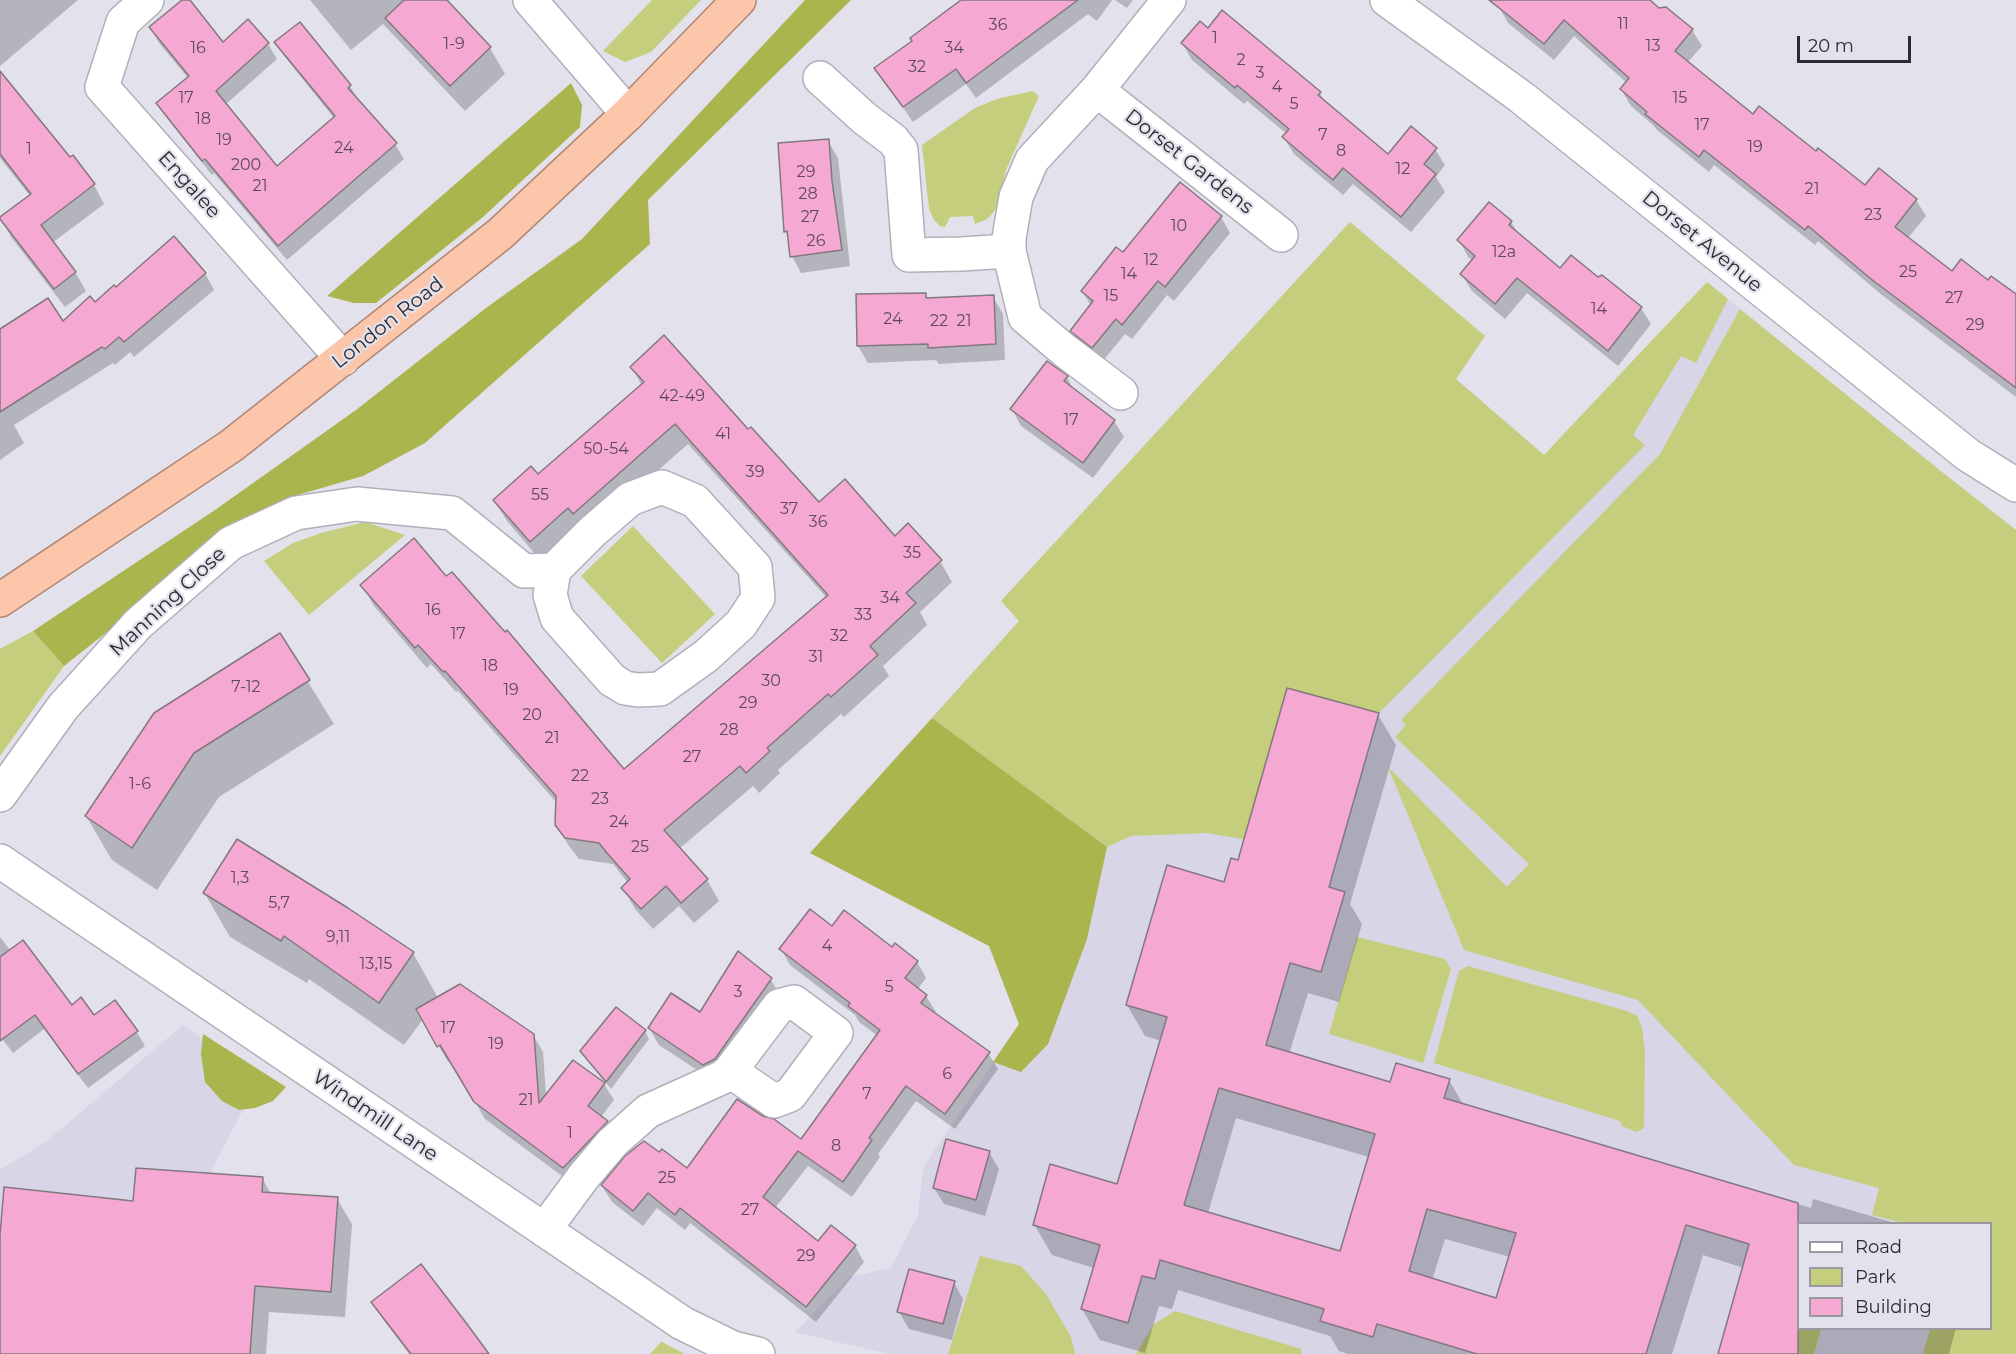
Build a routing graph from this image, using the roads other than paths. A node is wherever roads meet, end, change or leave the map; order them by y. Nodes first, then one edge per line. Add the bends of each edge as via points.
1 (147, 0) edge
2 (530, 0) edge
3 (739, 0) edge
4 (1169, 0) edge
5 (1387, 0) edge
6 (820, 78) dead end
7 (1097, 90) junction
8 (628, 114) junction
9 (1281, 235) dead end
10 (1009, 250) junction
11 (343, 359) junction
12 (1121, 393) dead end
13 (2016, 485) edge
14 (554, 570) junction
15 (0, 600) edge
16 (0, 795) edge
17 (0, 861) edge
18 (730, 1071) dead end
19 (544, 1230) junction
20 (758, 1354) edge

1 - 11 street, Engalee via 123,22 102,87
2 - 8 street
3 - 8 highway, London Road
4 - 7 street
5 - 13 street, Dorset Avenue via 1521,97 1968,455
6 - 10 street via 901,150 909,255
7 - 9 street, Dorset Gardens
7 - 10 street via 1032,160 1016,197
8 - 11 highway, London Road via 500,234
10 - 12 street via 1025,317
11 - 15 highway, London Road via 231,446
14 - 14 street via 630,499 662,487 695,501 755,567 758,598 741,624 706,656 660,689 638,690 612,680 557,618 550,595
14 - 16 street, Manning Close via 524,571 452,513 357,504 296,513 231,543 138,624 63,707
17 - 19 street, Windmill Lane
18 - 19 street via 648,1111 612,1143
19 - 20 street, Windmill Lane via 682,1323 733,1348

